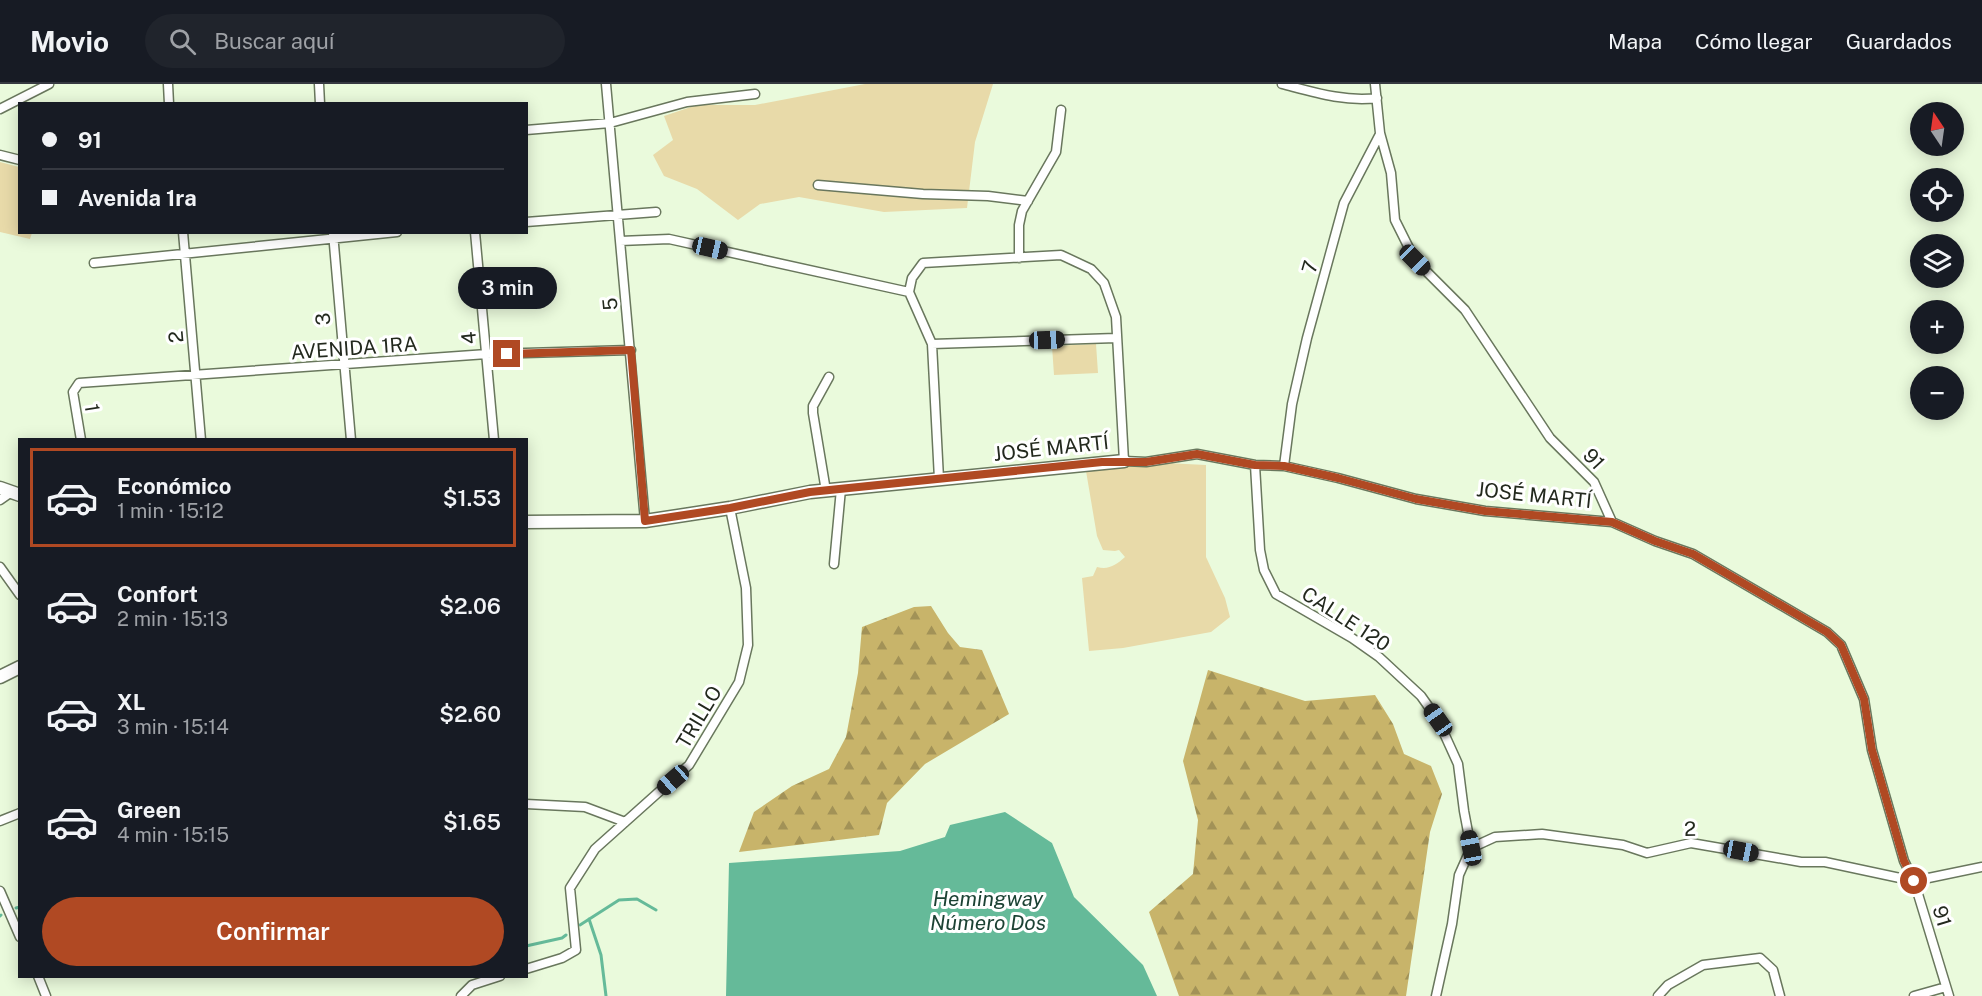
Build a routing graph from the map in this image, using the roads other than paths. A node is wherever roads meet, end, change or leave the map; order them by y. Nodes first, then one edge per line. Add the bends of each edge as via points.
1 (49, 84) edge
2 (168, 84) edge
3 (319, 84) edge
4 (606, 84) edge
5 (1282, 84) edge
6 (1375, 84) edge
7 (755, 94) dead end
8 (1377, 98) junction
9 (169, 102) edge
10 (320, 102) edge
11 (0, 109) edge
12 (1061, 111) dead end
13 (610, 123) junction
14 (528, 130) edge
15 (1380, 133) junction
16 (0, 155) edge
17 (18, 160) edge
18 (818, 185) dead end
19 (1028, 201) junction
20 (656, 212) dead end
21 (617, 215) junction
22 (528, 222) edge
23 (183, 234) edge
24 (354, 234) edge
25 (475, 234) edge
26 (333, 235) edge
27 (620, 241) junction
28 (185, 254) junction
29 (1019, 258) junction
30 (94, 263) dead end
31 (909, 292) junction
32 (1116, 338) junction
33 (932, 344) junction
34 (631, 350) junction
35 (487, 354) junction
36 (344, 365) junction
37 (197, 376) junction
38 (829, 377) dead end
39 (79, 383) joint
40 (81, 438) edge
41 (201, 438) edge
42 (351, 438) edge
43 (494, 438) edge
44 (1124, 460) junction
45 (1255, 465) junction
46 (1284, 466) junction
47 (939, 479) junction
48 (841, 489) junction
49 (826, 491) junction
50 (730, 508) junction
51 (645, 521) junction
52 (528, 522) edge
53 (1612, 522) junction
54 (834, 564) dead end
55 (0, 567) edge
56 (18, 592) edge
57 (18, 668) edge
58 (0, 677) edge
59 (528, 804) edge
60 (18, 814) edge
61 (0, 820) edge
62 (625, 822) junction
63 (1471, 848) junction
64 (1982, 867) edge
65 (1914, 881) junction
66 (0, 891) edge
67 (18, 932) edge
68 (528, 968) edge
69 (39, 978) edge
70 (494, 978) edge
71 (1946, 987) junction
72 (46, 996) edge
73 (461, 996) edge
74 (1436, 996) edge
75 (1658, 996) edge
76 (1780, 996) edge
77 (1914, 996) edge
78 (1949, 996) edge

1 - 11 street
2 - 9 street
3 - 10 street
4 - 13 street, 5
5 - 8 street via 1325,95
6 - 8 street
7 - 13 street via 687,102
8 - 15 street
12 - 19 street via 1056,152
13 - 14 street
13 - 21 street, 5
15 - 46 street, 7 via 1344,203 1307,338 1292,404
15 - 53 street, 91 via 1391,173 1395,220 1415,260 1465,310 1550,438 1594,482
16 - 17 street
18 - 19 street
19 - 29 street via 1019,225
20 - 21 street
21 - 22 street
21 - 27 street, 5
23 - 28 street, 2
24 - 26 street
25 - 35 street, 4
26 - 28 street
26 - 36 street, 3
27 - 31 street via 669,239
27 - 34 street, 5
28 - 30 street
28 - 37 street, 2
29 - 31 street via 923,263 912,278
29 - 32 street via 1061,255 1090,269 1104,283 1116,317
31 - 33 street
32 - 33 street
32 - 44 street
33 - 47 street
34 - 35 street, AVENIDA 1RA
34 - 51 street, 5
35 - 36 street, AVENIDA 1RA
35 - 43 street, 4
36 - 37 street, AVENIDA 1RA
36 - 42 street, 3
37 - 39 street, AVENIDA 1RA
37 - 41 street, 2
38 - 49 street via 813,406
39 - 40 street, 1 via 73,392
44 - 45 street, JOSÉ MARTÍ via 1146,462 1197,454
44 - 47 street, JOSÉ MARTÍ
45 - 46 street, JOSÉ MARTÍ
45 - 63 street, CALLE 120 via 1260,549 1264,570 1276,594 1352,638 1421,696 1438,720 1458,764
46 - 53 street, JOSÉ MARTÍ via 1416,499 1485,511
47 - 48 street, JOSÉ MARTÍ
48 - 49 street, JOSÉ MARTÍ
48 - 54 street
49 - 50 street, JOSÉ MARTÍ
50 - 51 street, JOSÉ MARTÍ
50 - 62 street, TRILLO via 746,599 748,645 739,682 689,765
51 - 52 street, JOSÉ MARTÍ
53 - 65 street, 91 via 1693,554 1827,632 1841,645 1864,699 1872,750 1904,861
55 - 56 street
57 - 58 street
59 - 62 street via 585,807
60 - 61 street
62 - 68 street, TRILLO via 594,849 570,888 576,950
63 - 65 street, 2 via 1495,837 1542,834 1623,845 1647,853 1691,843 1801,862 1825,862
63 - 74 street via 1459,875
64 - 65 street, 2
65 - 71 street, 91
66 - 67 street
69 - 72 street
70 - 73 street via 472,985
71 - 77 street
71 - 78 street, 91
75 - 76 street via 1668,985 1702,965 1760,958 1773,970

